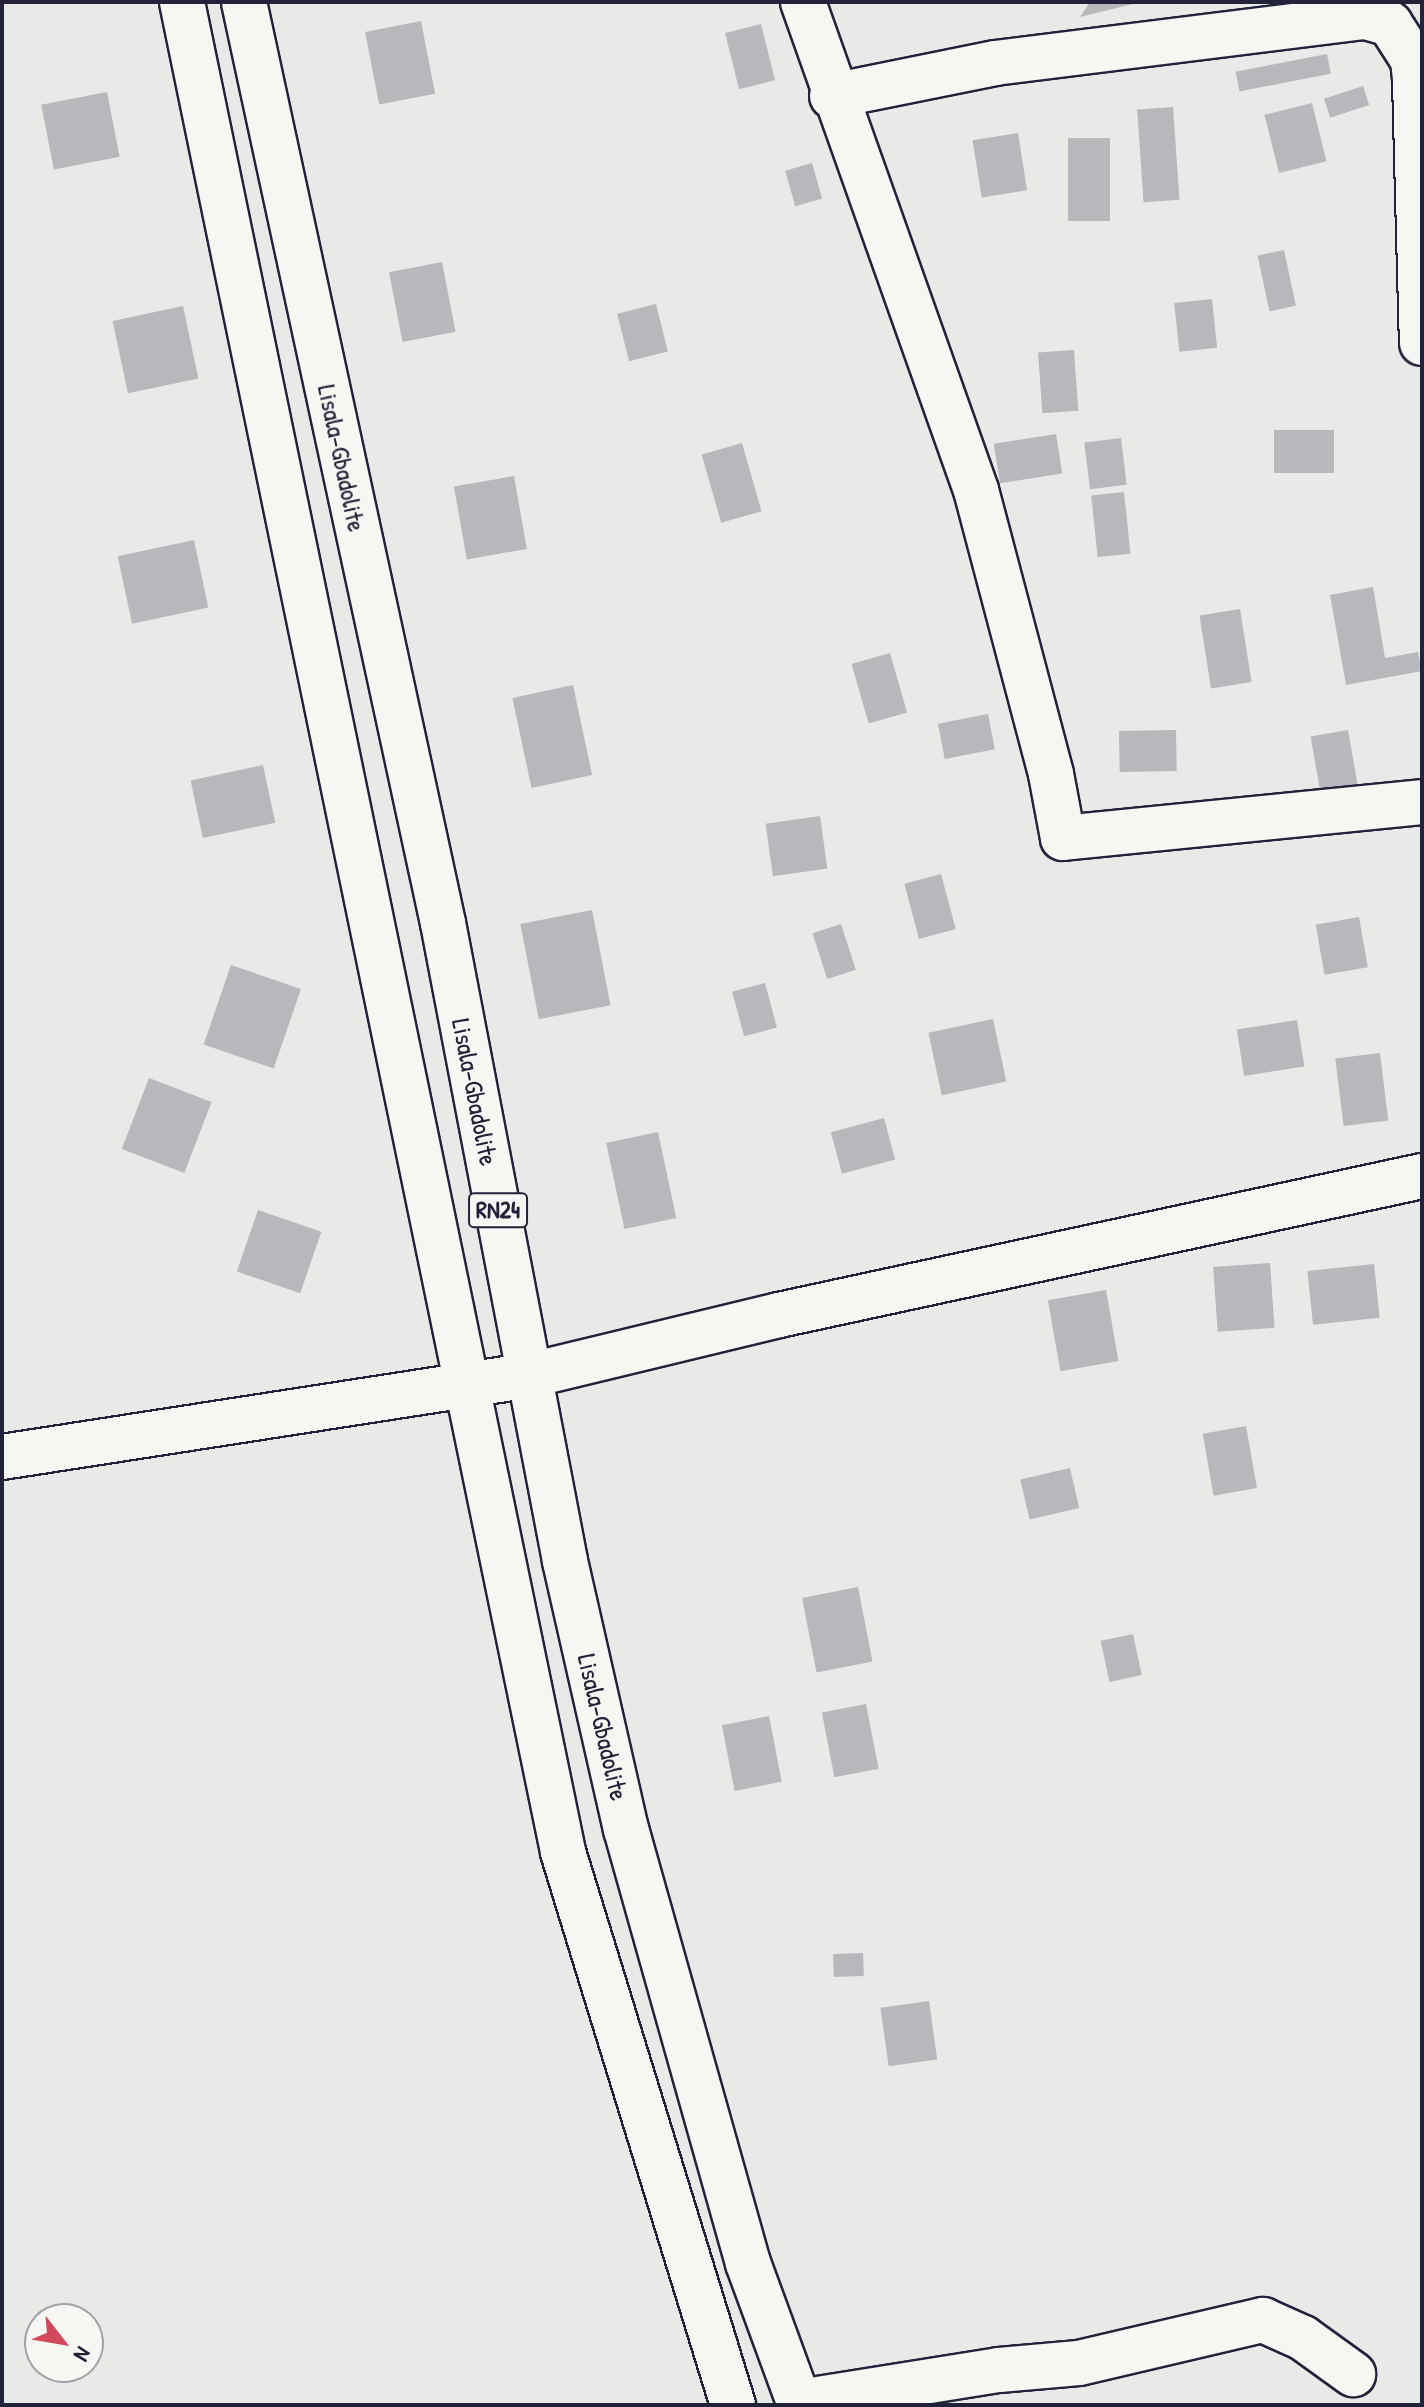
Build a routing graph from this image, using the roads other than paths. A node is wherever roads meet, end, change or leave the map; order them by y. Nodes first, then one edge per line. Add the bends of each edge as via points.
1 (182, 2) edge
2 (244, 2) edge
3 (803, 2) edge
4 (1419, 79) edge
5 (832, 96) junction
6 (1422, 343) edge
7 (1422, 802) edge
8 (1422, 1176) edge
9 (531, 1375) junction
10 (465, 1385) junction
11 (2, 1457) edge
12 (1353, 2374) dead end
13 (800, 2404) edge
14 (733, 2405) edge

1 - 10 main road, RN24 via 381,949
2 - 9 main road, Lisala-Gbadolite / RN24 via 443,923
3 - 5 main road
4 - 5 main road via 1390,24 1366,17 995,63
4 - 6 main road
5 - 7 main road via 976,490 1063,838
8 - 9 main road via 779,1315
9 - 10 main road
9 - 13 main road, Lisala-Gbadolite / RN24 via 565,1561 626,1829 748,2263
10 - 11 main road
10 - 14 main road, RN24 via 563,1852
12 - 13 main road via 1303,2338 1263,2320 1079,2363 999,2370

